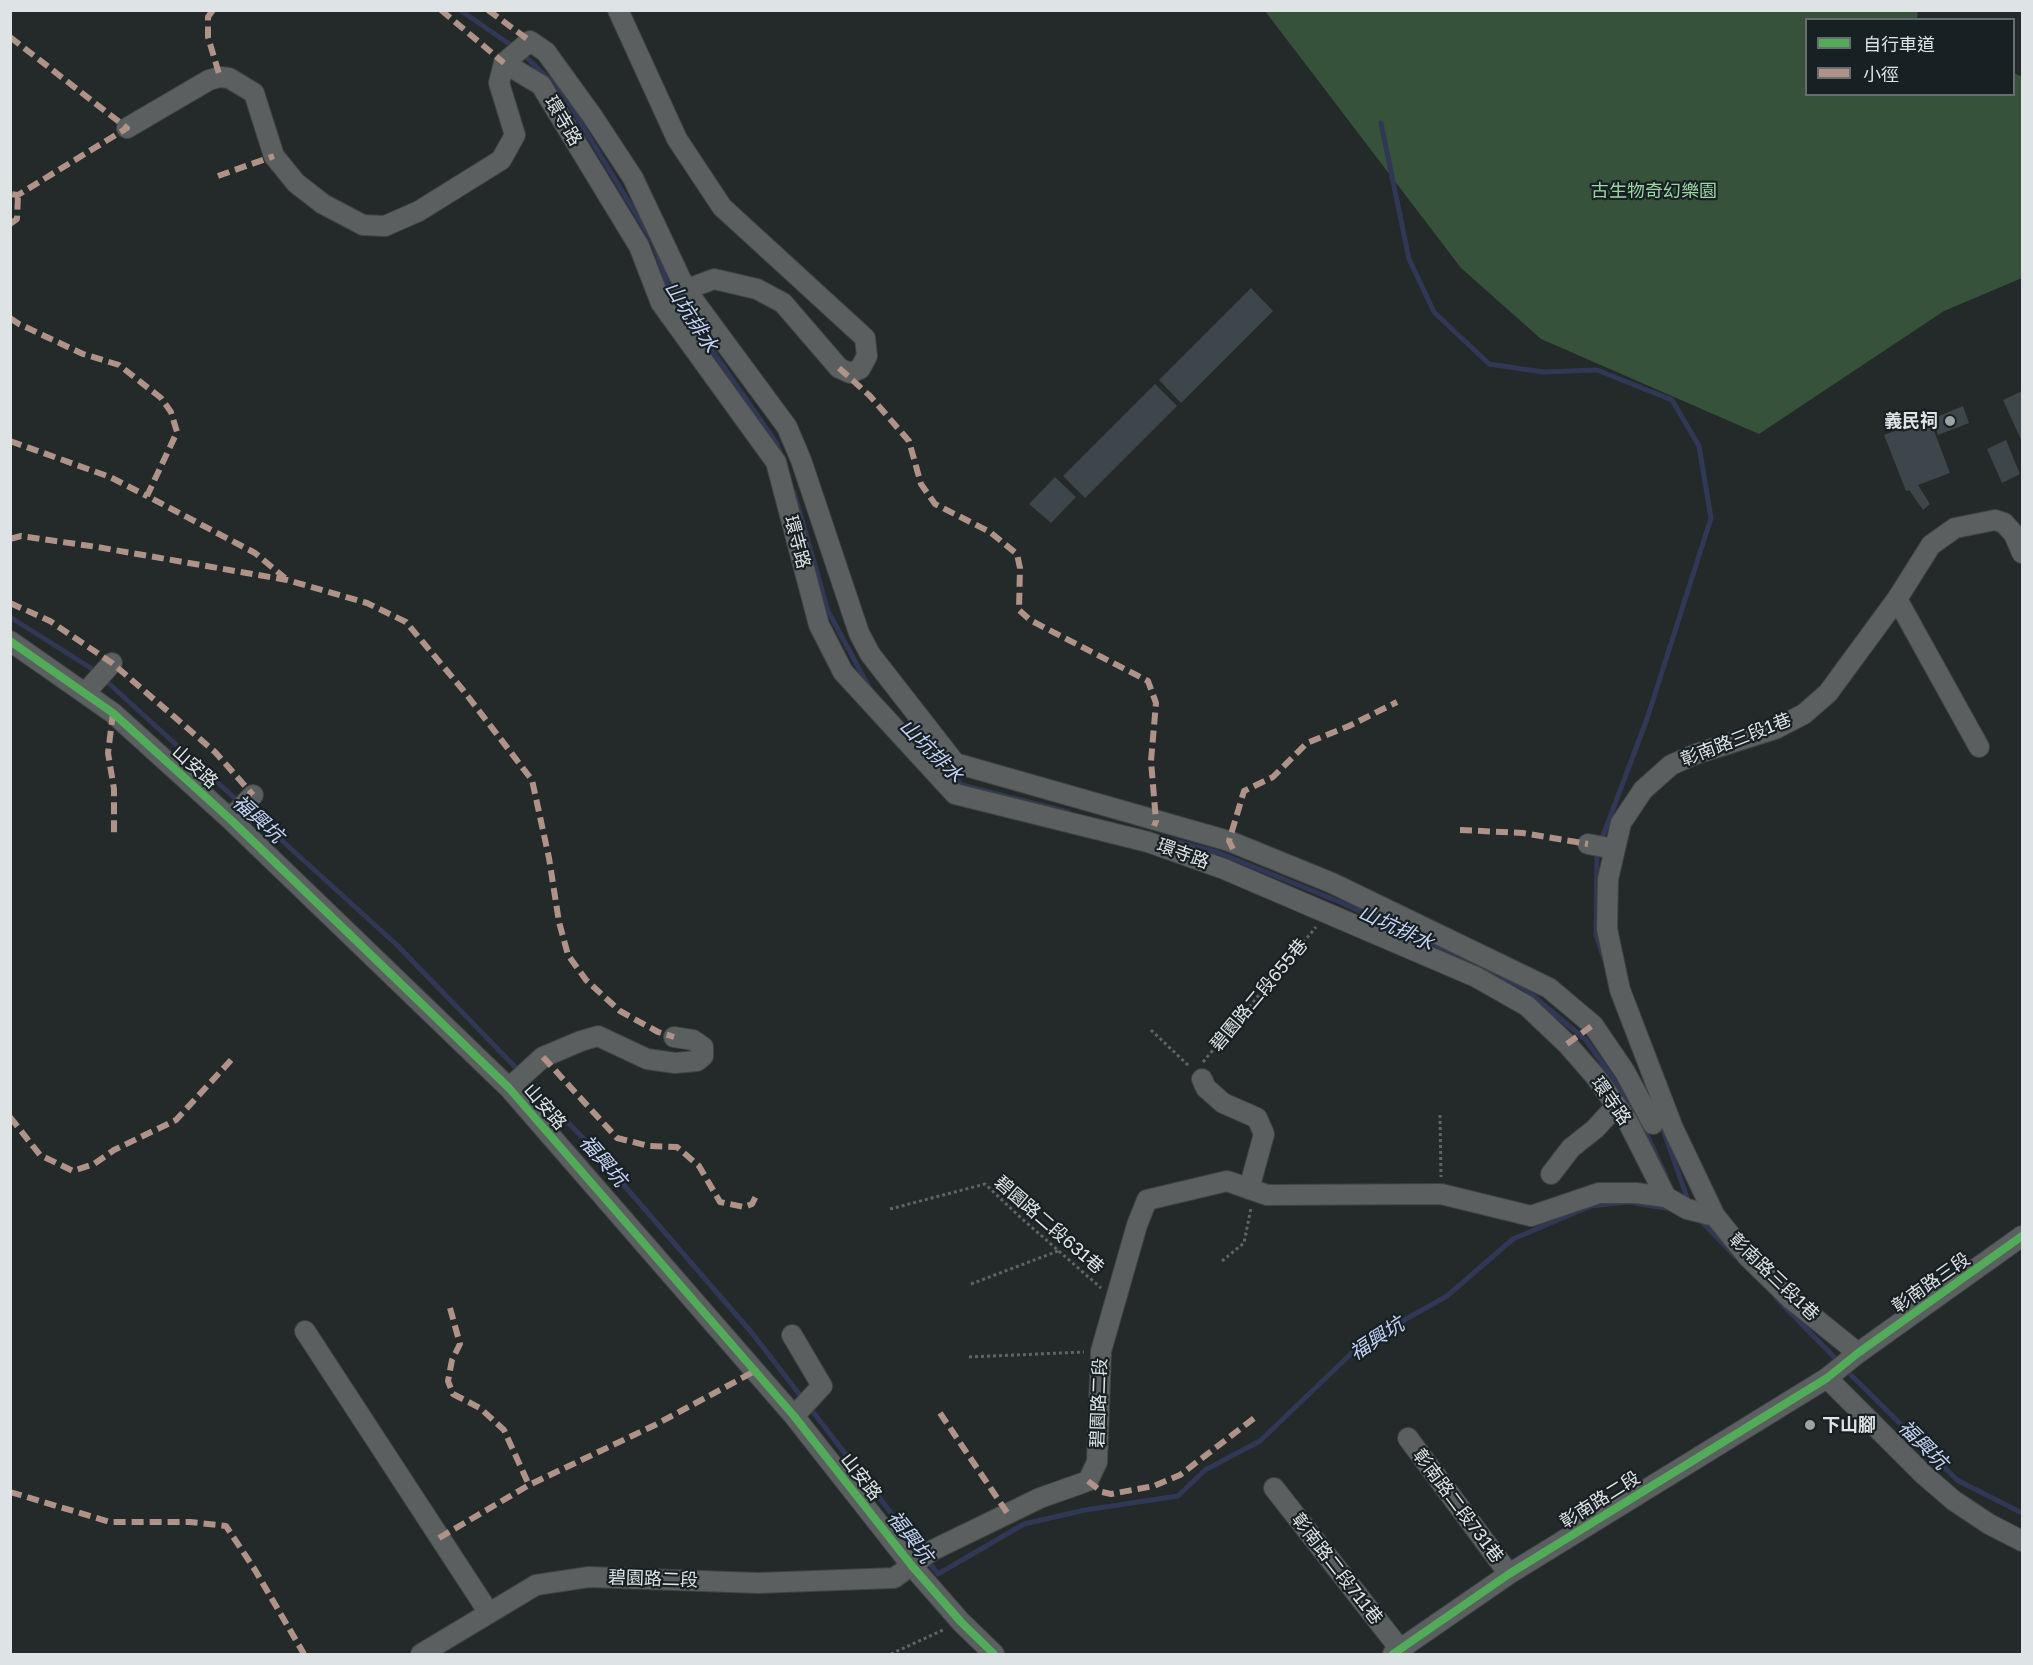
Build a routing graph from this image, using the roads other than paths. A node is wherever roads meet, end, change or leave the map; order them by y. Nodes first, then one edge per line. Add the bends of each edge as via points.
1 (618, 10) edge
2 (518, 52) junction
3 (128, 128) dead end
4 (675, 296) junction
5 (2022, 553) edge
6 (1897, 599) junction
7 (10, 641) edge
8 (112, 663) dead end
9 (854, 664) junction
10 (86, 692) junction
11 (1979, 747) dead end
12 (253, 795) dead end
13 (230, 819) junction
14 (1588, 844) dead end
15 (1615, 849) junction
16 (1328, 896) junction
17 (674, 1037) dead end
18 (1202, 1079) road end
19 (509, 1088) junction
20 (1622, 1114) junction
21 (1653, 1124) junction
22 (1673, 1128) junction
23 (1551, 1174) dead end
24 (1250, 1190) junction
25 (1666, 1197) junction
26 (1714, 1216) junction
27 (2022, 1236) edge
28 (305, 1331) dead end
29 (792, 1335) dead end
30 (1858, 1353) junction
31 (1827, 1378) junction
32 (794, 1416) junction
33 (1408, 1438) dead end
34 (1274, 1488) dead end
35 (2022, 1541) edge
36 (912, 1566) junction
37 (1509, 1574) junction
38 (489, 1613) junction
39 (1396, 1652) edge
40 (421, 1654) edge
41 (994, 1654) edge

1 - 4 street via 677,139 722,207 865,338 867,356 860,369 850,373 839,368 783,303 757,289 714,279
2 - 3 street via 499,83 515,135 501,160 419,211 385,226 363,225 323,204 296,183 274,156 254,93 229,78 209,80
2 - 4 street, 環寺路 via 639,246
2 - 4 street, 環寺路 via 546,52 633,178
4 - 9 street, 環寺路 via 776,462 819,625
4 - 9 street, 環寺路 via 787,427 859,633
5 - 6 street, 彰南路三段1巷 via 2004,523 1987,520 1955,528 1931,544
6 - 11 street
6 - 15 street, 彰南路三段1巷 via 1828,693 1804,714 1775,729 1696,754 1658,775 1621,823
7 - 10 street, 山安路
8 - 10 street
9 - 16 street, 環寺路 via 955,763 1229,840
9 - 16 street, 環寺路 via 955,794 1151,836
10 - 13 street, 山安路
12 - 13 street
13 - 19 street, 山安路
14 - 15 street
15 - 22 street, 彰南路三段1巷 via 1608,879 1607,929 1620,990
16 - 20 street, 環寺路 via 1527,1006 1567,1044
16 - 21 street, 環寺路 via 1549,988 1593,1025 1625,1072
17 - 19 street via 693,1040 703,1047 704,1056 686,1062 647,1059 598,1036 543,1057
18 - 24 street via 1223,1103 1257,1118 1264,1134
19 - 32 street, 山安路
20 - 21 street
20 - 23 street via 1571,1148
20 - 25 street, 環寺路
21 - 22 street
22 - 26 street, 彰南路三段1巷
24 - 25 street, 碧園路二段 via 1267,1194 1442,1194 1531,1216 1599,1193
24 - 36 street, 碧園路二段 via 1227,1181 1147,1200 1101,1351 1097,1462 1088,1481 1040,1498 933,1550
25 - 26 street, 碧園路二段 via 1687,1209
26 - 30 street, 彰南路三段1巷 via 1791,1299
27 - 30 street, 彰南路三段
28 - 38 street
29 - 32 street via 822,1386
30 - 31 street, 彰南路三段
31 - 35 street via 1953,1500
31 - 37 street, 彰南路二段
32 - 36 street, 山安路
33 - 37 street, 彰南路二段731巷
34 - 39 street, 彰南路二段711巷
36 - 38 street, 碧園路二段 via 894,1578 851,1581 758,1583 589,1577 536,1585
36 - 41 street, 山安路
37 - 39 street, 彰南路二段
38 - 40 street, 碧園路二段

